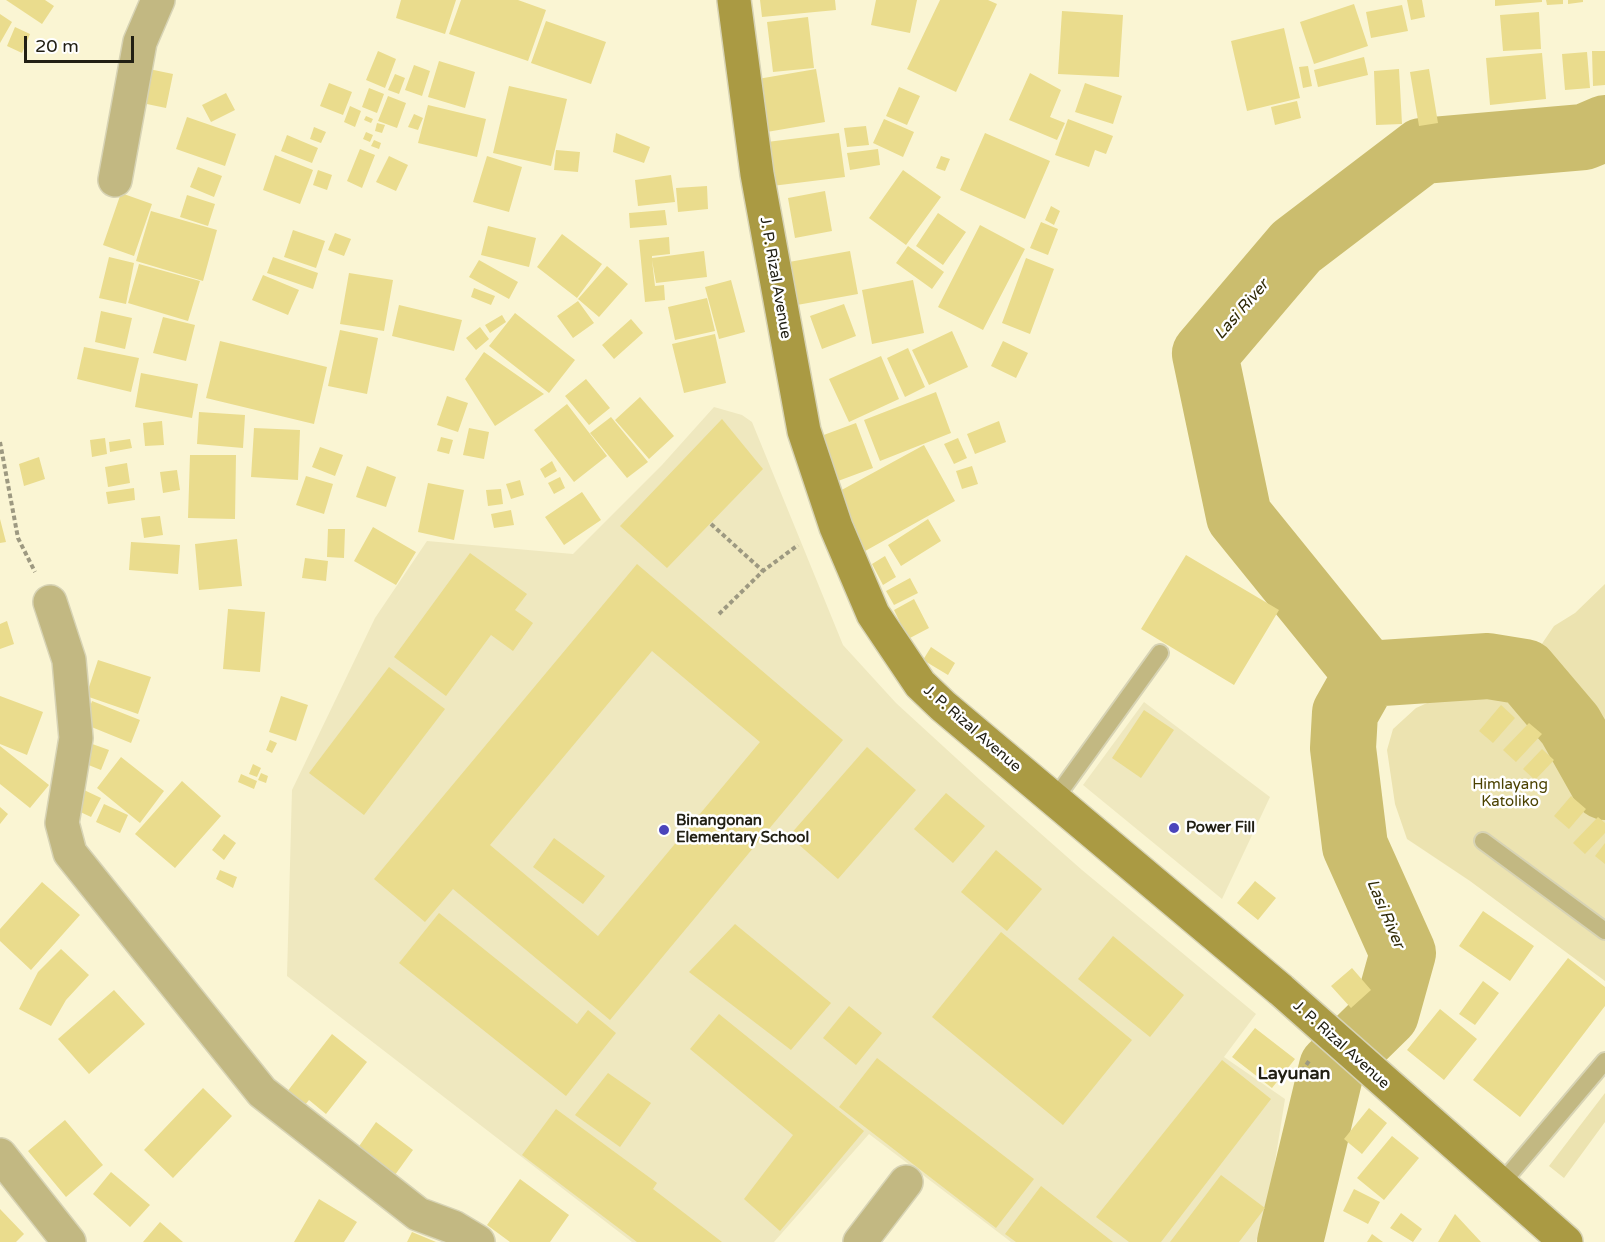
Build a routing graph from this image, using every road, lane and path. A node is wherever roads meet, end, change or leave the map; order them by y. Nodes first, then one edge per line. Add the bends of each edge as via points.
1 (158, 0) edge
2 (734, 0) edge
3 (115, 180) dead end
4 (0, 442) edge
5 (711, 524) dead end
6 (798, 545) dead end
7 (764, 571) junction
8 (50, 602) joint
9 (719, 614) dead end
10 (1160, 653) dead end
11 (1054, 800) junction
12 (1483, 841) dead end
13 (1605, 931) edge
14 (1605, 1061) edge
15 (0, 1155) edge
16 (906, 1182) dead end
17 (1501, 1184) junction
18 (69, 1242) edge
19 (478, 1242) edge
20 (861, 1242) edge
21 (1566, 1242) edge

1 - 3 street via 140,42
2 - 11 main road, J. P. Rizal Avenue via 776,291 804,431 836,527 873,614 920,684
4 - 8 path via 18,538
5 - 7 path
6 - 7 path
7 - 9 path
8 - 19 street via 69,660 76,738 62,823 70,853 262,1092 418,1214 453,1227
10 - 11 lane
11 - 17 main road, J. P. Rizal Avenue via 1281,990
12 - 13 lane
14 - 17 lane
15 - 18 street
16 - 20 street
17 - 21 main road, J. P. Rizal Avenue

